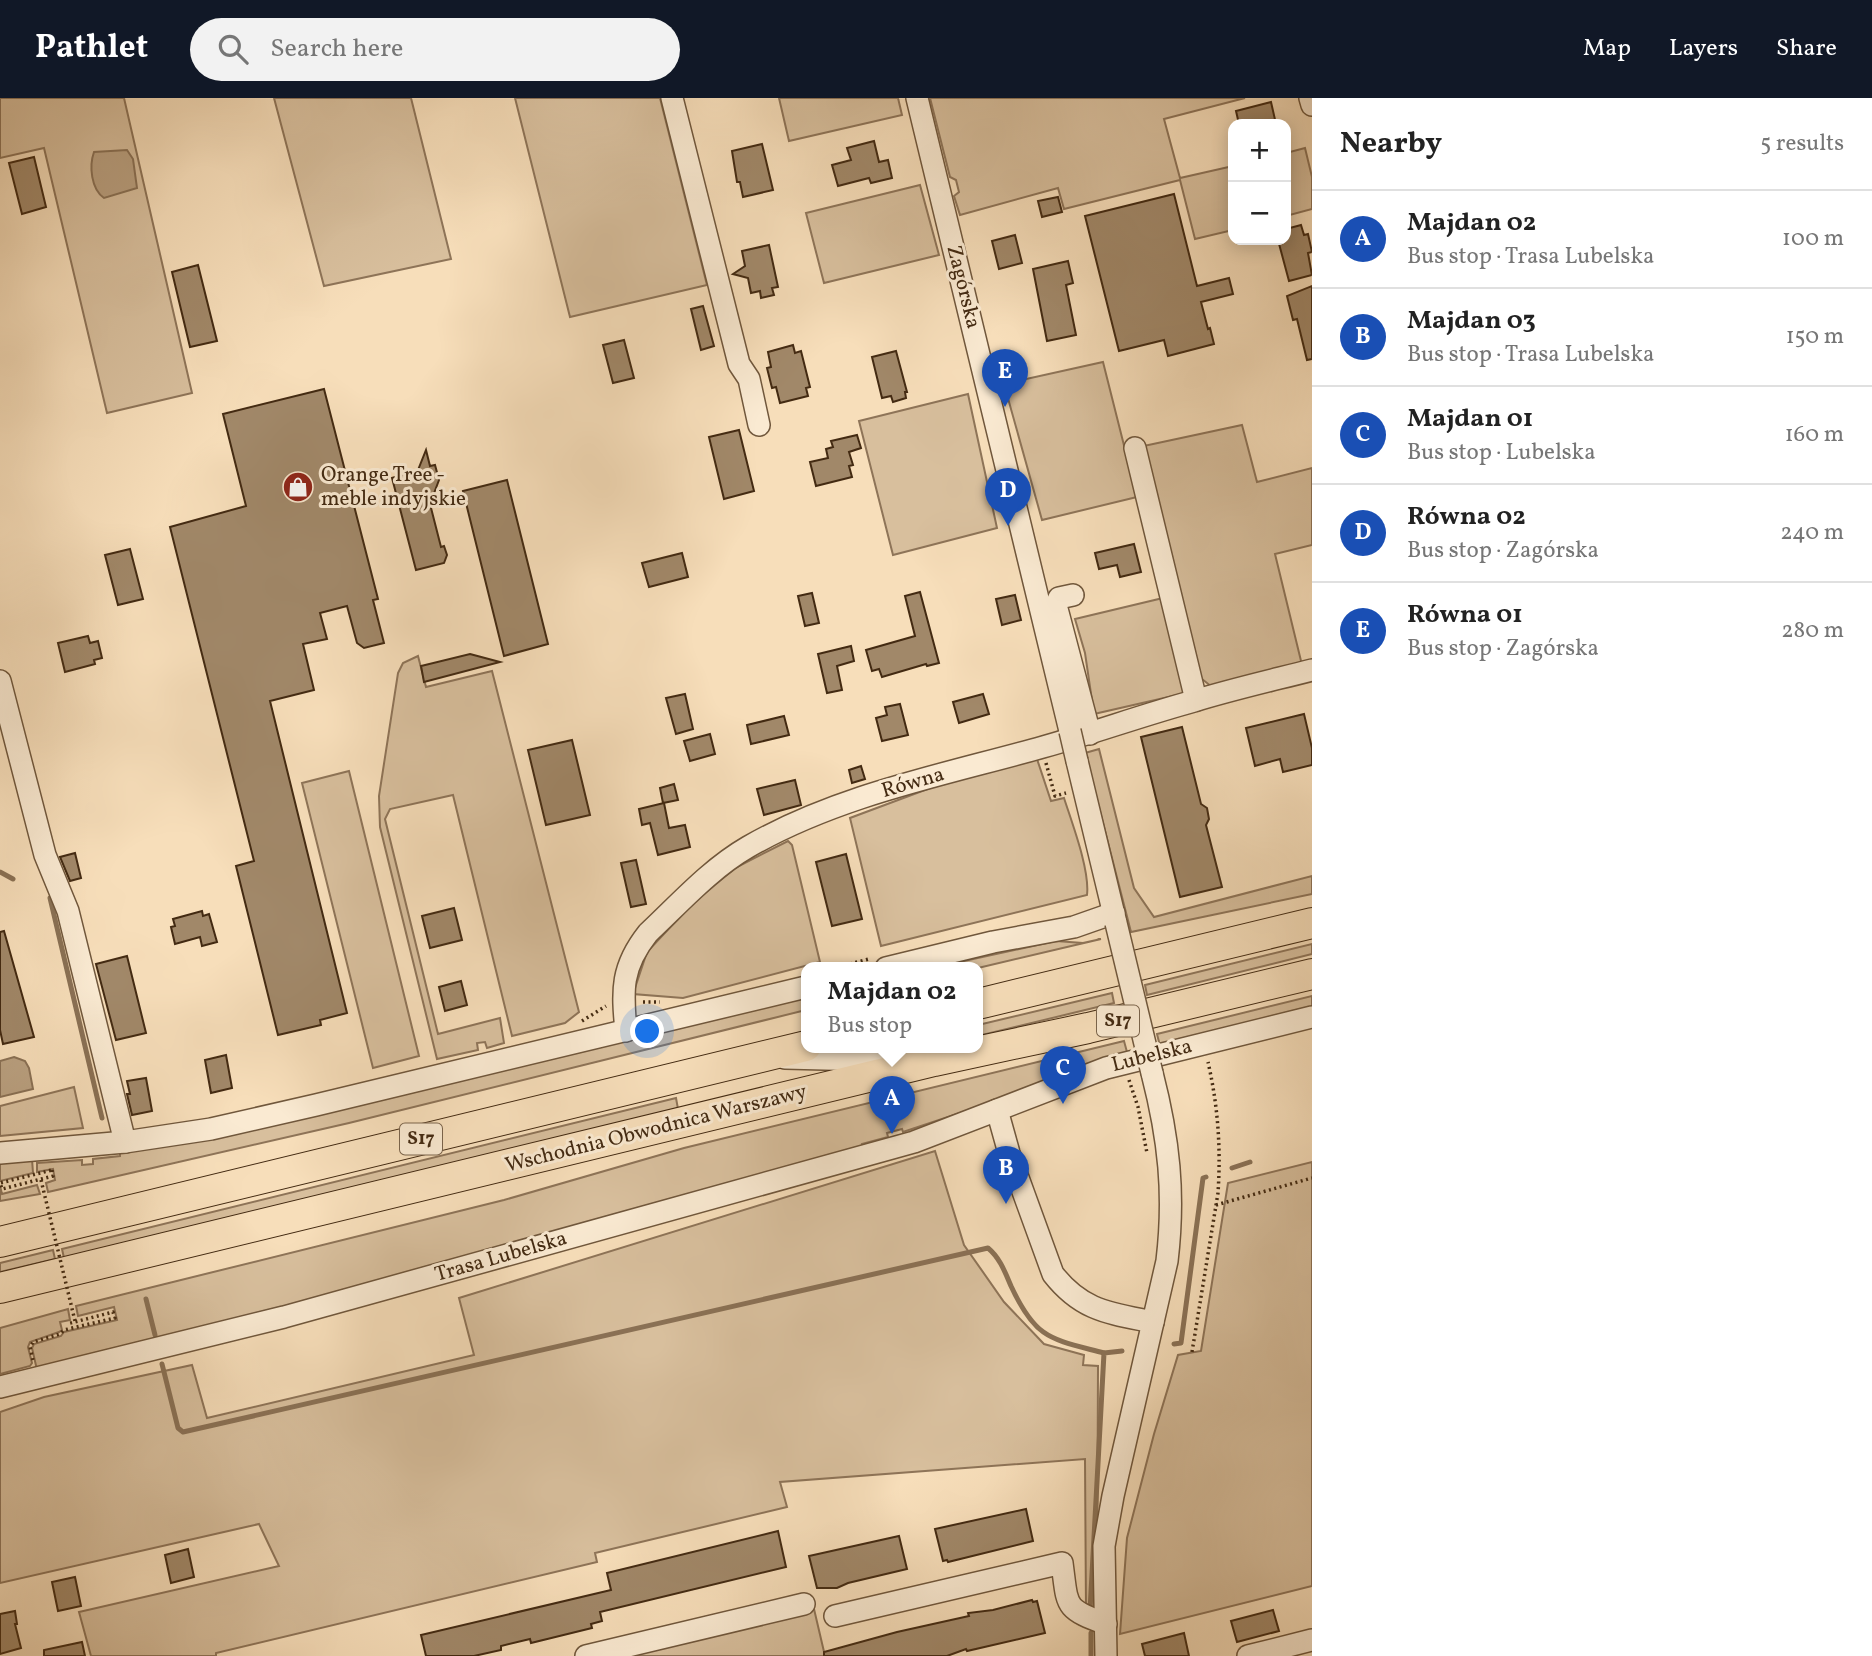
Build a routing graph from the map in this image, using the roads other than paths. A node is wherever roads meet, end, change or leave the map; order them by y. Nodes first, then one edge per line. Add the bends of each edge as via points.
1 (672, 98) edge
2 (916, 98) edge
3 (1310, 98) edge
4 (1312, 105) edge
5 (759, 425) dead end
6 (1135, 448) dead end
7 (1073, 595) dead end
8 (1312, 670) edge
9 (0, 681) edge
10 (1196, 700) junction
11 (1080, 732) junction
12 (1115, 918) junction
13 (1312, 923) edge
14 (884, 962) edge
15 (1312, 974) edge
16 (801, 988) edge
17 (983, 1003) edge
18 (1312, 1017) edge
19 (626, 1031) junction
20 (801, 1047) edge
21 (983, 1050) edge
22 (971, 1053) edge
23 (756, 1058) junction
24 (933, 1061) junction
25 (997, 1110) junction
26 (125, 1142) junction
27 (0, 1153) edge
28 (86, 1220) junction
29 (0, 1227) edge
30 (0, 1242) edge
31 (0, 1288) edge
32 (1153, 1322) junction
33 (0, 1387) edge
34 (804, 1604) dead end
35 (835, 1616) dead end
36 (1106, 1624) junction
37 (1312, 1640) edge
38 (586, 1656) edge
39 (1105, 1656) edge
40 (1248, 1656) edge

1 - 5 street via 739,364 749,379
2 - 11 street, Zagórska via 1019,517
3 - 4 street
6 - 10 street
7 - 11 street via 1059,598 1056,605
8 - 10 street, Równa
9 - 26 street via 44,855 68,911
10 - 11 street, Równa
11 - 12 street, bridge via 1077,761
11 - 19 street, Równa via 826,810 745,849 699,885 638,945 623,984
12 - 14 street
12 - 32 street, bridge via 1167,1138 1171,1199 1167,1261
13 - 17 highway, S17
15 - 21 highway, Wschodnia Obwodnica Warszawy / S17
16 - 19 street
18 - 25 street, Lubelska via 1106,1068
19 - 26 street via 289,1112
20 - 23 highway, S17
22 - 24 highway, Wschodnia Obwodnica Warszawy / S17
23 - 24 street
23 - 28 highway, S17
24 - 31 highway, Wschodnia Obwodnica Warszawy / S17
25 - 32 street via 1053,1275 1065,1290 1089,1306
25 - 33 street, Trasa Lubelska via 914,1142 348,1300
26 - 27 street
28 - 29 highway
28 - 30 highway, S17
32 - 36 street via 1104,1546
34 - 38 street
35 - 36 street via 1062,1563 1070,1607
36 - 39 street
37 - 40 street

